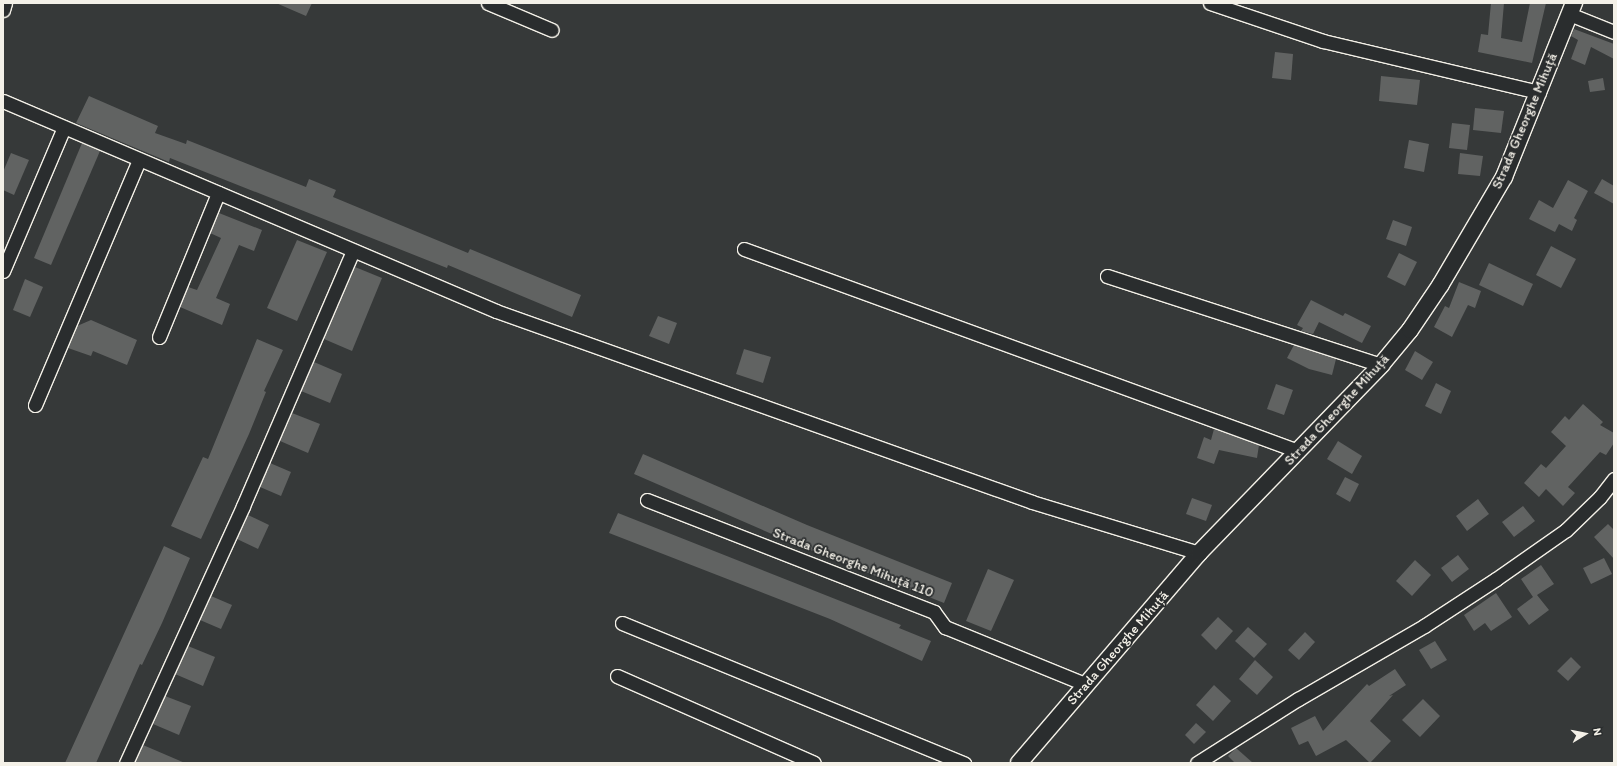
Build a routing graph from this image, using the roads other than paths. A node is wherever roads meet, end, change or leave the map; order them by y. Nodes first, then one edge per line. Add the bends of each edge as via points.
1 (5, 3) edge
2 (488, 3) edge
3 (1210, 3) edge
4 (1572, 9) edge
5 (3, 10) edge
6 (552, 30) dead end
7 (1614, 32) edge
8 (1539, 92) junction
9 (3, 101) edge
10 (64, 127) junction
11 (139, 160) junction
12 (218, 193) junction
13 (744, 249) dead end
14 (353, 250) junction
15 (3, 271) edge
16 (1107, 276) dead end
17 (159, 337) dead end
18 (1381, 365) junction
19 (34, 405) dead end
20 (1298, 451) junction
21 (1614, 479) edge
22 (647, 500) dead end
23 (1200, 553) junction
24 (622, 623) dead end
25 (617, 676) dead end
26 (1085, 684) junction
27 (126, 763) edge
28 (814, 763) edge
29 (964, 763) edge
30 (1019, 763) edge
31 (1197, 763) edge

1 - 5 street
2 - 6 street
3 - 8 street via 1323,42
4 - 7 street
4 - 8 street, Strada Gheorghe Mihuță
8 - 18 street, Strada Gheorghe Mihuță via 1504,177 1442,284 1410,330
9 - 10 street
10 - 11 street
10 - 15 street
11 - 12 street
11 - 19 street
12 - 14 street
12 - 17 street
13 - 20 street
14 - 23 street via 519,320 1032,502
14 - 27 street via 243,506
16 - 18 street
18 - 20 street, Strada Gheorghe Mihuță
20 - 23 street, Strada Gheorghe Mihuță
21 - 31 street via 1600,497 1566,530 1521,561 1424,626 1298,699
22 - 26 street, Strada Gheorghe Mihuță 110 via 934,612 945,627
23 - 26 street, Strada Gheorghe Mihuță
24 - 29 street
25 - 28 street
26 - 30 street, Strada Gheorghe Mihuță

